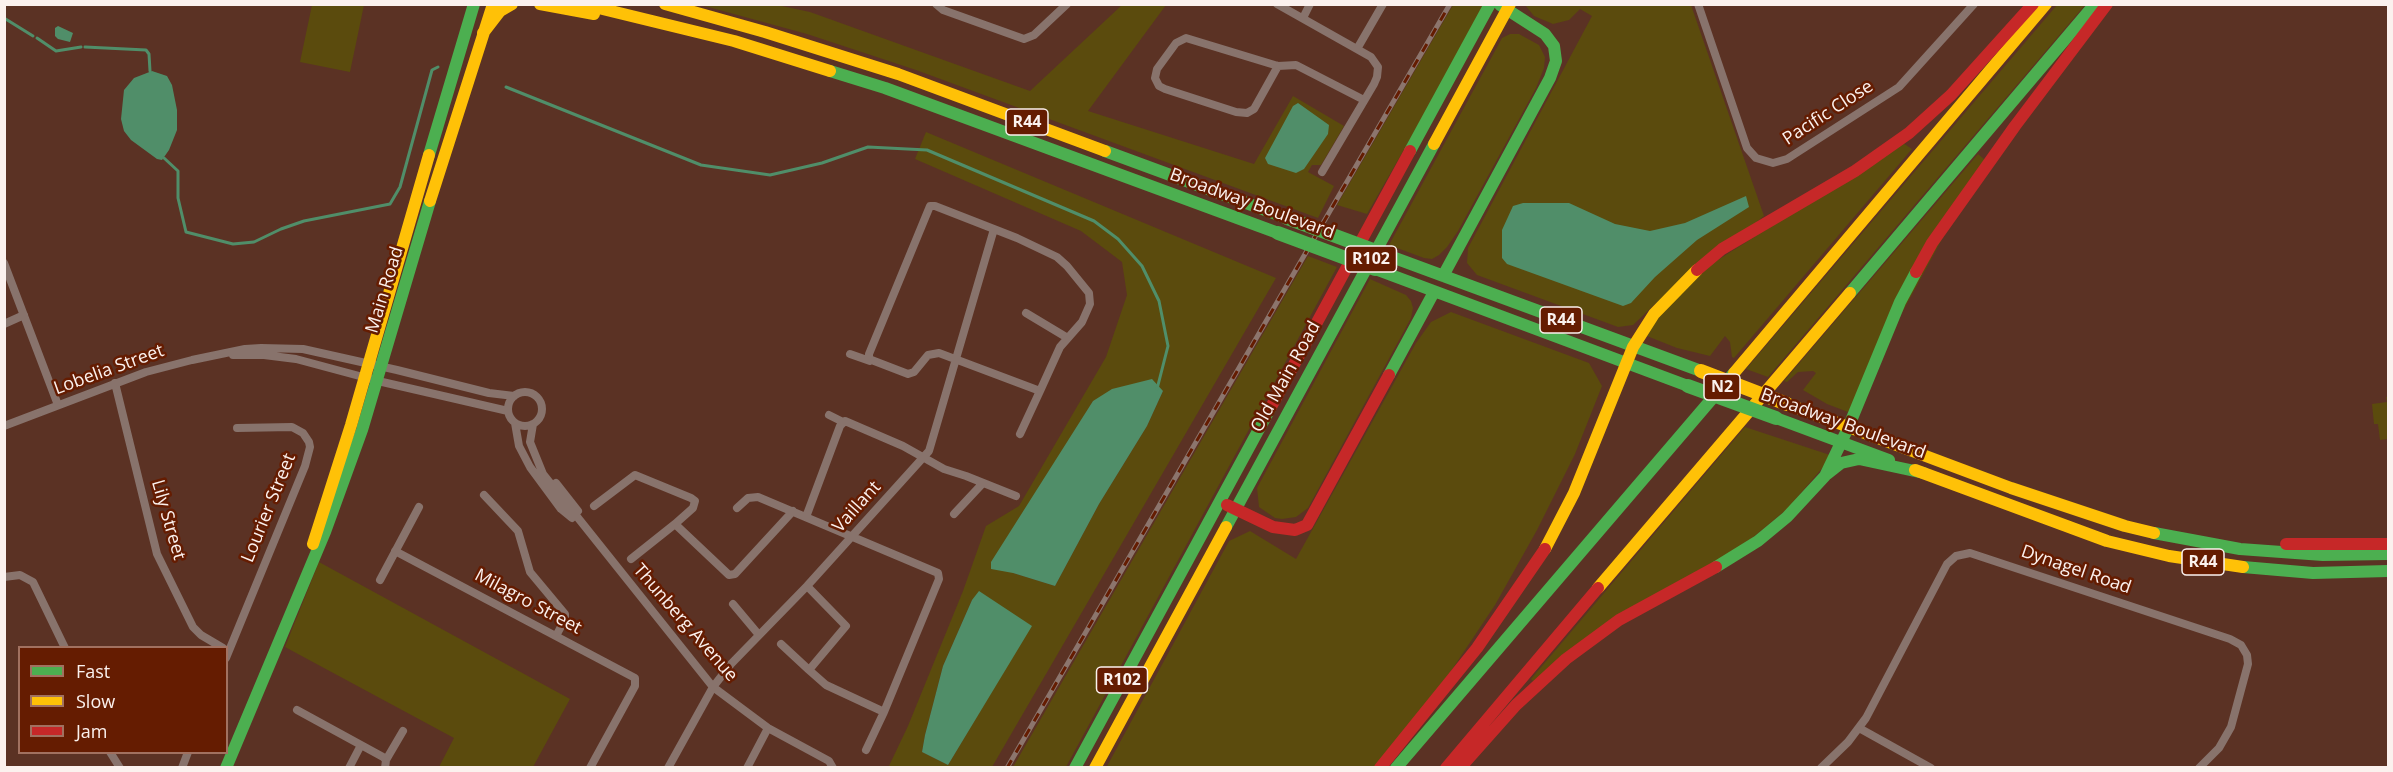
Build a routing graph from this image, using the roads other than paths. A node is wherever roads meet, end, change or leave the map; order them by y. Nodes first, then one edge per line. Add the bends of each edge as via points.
1 (474, 4) edge
2 (493, 4) edge
3 (512, 4) edge
4 (540, 4) edge
5 (582, 4) edge
6 (665, 4) edge
7 (936, 4) edge
8 (1067, 4) edge
9 (1277, 4) edge
10 (1310, 4) edge
11 (1383, 4) edge
12 (1490, 4) edge
13 (1698, 4) edge
14 (1974, 4) edge
15 (2033, 4) edge
16 (2046, 4) edge
17 (2095, 4) edge
18 (2106, 4) edge
19 (1505, 6) edge
20 (1303, 18) junction
21 (656, 23) junction
22 (483, 33) junction
23 (1357, 49) junction
24 (1278, 66) junction
25 (1364, 100) junction
26 (1322, 172) dead end
27 (994, 229) junction
28 (4, 263) edge
29 (1443, 276) junction
30 (1434, 292) junction
31 (1026, 313) dead end
32 (24, 315) junction
33 (4, 324) edge
34 (1066, 337) junction
35 (1633, 347) junction
36 (228, 354) junction
37 (850, 354) dead end
38 (957, 358) junction
39 (870, 361) junction
40 (1627, 363) junction
41 (375, 365) junction
42 (371, 379) junction
43 (115, 383) junction
44 (1040, 391) junction
45 (514, 396) junction
46 (58, 405) junction
47 (508, 411) junction
48 (829, 415) dead end
49 (843, 422) junction
50 (515, 423) junction
51 (533, 424) junction
52 (4, 426) edge
53 (237, 428) dead end
54 (1848, 428) junction
55 (1020, 434) dead end
56 (1841, 443) junction
57 (924, 457) junction
58 (1924, 473) junction
59 (1825, 476) junction
60 (983, 483) junction
61 (555, 491) junction
62 (484, 495) dead end
63 (1016, 496) dead end
64 (1220, 501) junction
65 (594, 506) dead end
66 (419, 507) dead end
67 (737, 508) dead end
68 (1235, 509) junction
69 (793, 512) junction
70 (954, 514) dead end
71 (806, 517) junction
72 (675, 524) junction
73 (851, 537) junction
74 (2388, 544) edge
75 (2240, 549) junction
76 (395, 551) junction
77 (2388, 554) edge
78 (631, 559) dead end
79 (2388, 571) edge
80 (4, 577) edge
81 (380, 580) dead end
82 (807, 586) junction
83 (733, 604) dead end
84 (759, 635) junction
85 (556, 636) junction
86 (781, 644) dead end
87 (64, 646) edge
88 (217, 646) edge
89 (228, 647) edge
90 (809, 670) junction
91 (713, 687) junction
92 (297, 710) dead end
93 (884, 712) junction
94 (768, 728) junction
95 (1860, 728) junction
96 (404, 731) dead end
97 (361, 745) junction
98 (866, 750) dead end
99 (111, 754) edge
100 (188, 754) edge
101 (385, 764) edge
102 (833, 766) edge
103 (120, 768) edge
104 (182, 768) edge
105 (226, 768) edge
106 (349, 768) edge
107 (590, 768) edge
108 (668, 768) edge
109 (747, 768) edge
110 (1075, 768) edge
111 (1095, 768) edge
112 (1380, 768) edge
113 (1396, 768) edge
114 (1446, 768) edge
115 (1460, 768) edge
116 (1821, 768) edge
117 (1931, 768) edge
118 (2199, 768) edge

1 - 41 main road, Main Road
2 - 22 main road, Main Road
3 - 22 main road via 500,11
4 - 21 main road
5 - 21 main road, Broadway Boulevard / R44
6 - 29 main road, Broadway Boulevard / R44, bridge via 898,74
7 - 8 street via 1024,39 1034,35
9 - 20 street
10 - 20 street
11 - 23 street
12 - 64 main road, Old Main Road / R102
13 - 14 street, Pacific Close via 1748,148 1756,158 1773,163 1788,159 1899,87
15 - 35 main road via 1957,89 1909,133 1855,171 1705,262 1654,314
16 - 113 main road, N2
17 - 114 main road, N2
18 - 54 main road via 1932,243 1900,302
19 - 29 main road via 1545,34 1554,46 1556,62
19 - 68 main road, Old Main Road / R102
20 - 23 street
21 - 30 main road, Broadway Boulevard / R44, bridge via 734,41 885,88
22 - 41 main road, Main Road
23 - 25 street via 1374,60 1377,67 1377,77
24 - 24 street via 1254,109 1247,113 1166,90 1155,78 1176,43 1186,38
24 - 25 street via 1296,65
25 - 26 street
27 - 34 street via 1058,257 1089,293 1090,304 1082,322
27 - 38 street, Vaillant
27 - 39 street via 929,207 869,354
28 - 32 street
29 - 35 main road, Broadway Boulevard / R44
30 - 40 main road, Broadway Boulevard / R44
30 - 68 main road via 1307,525 1295,530 1273,527
31 - 34 street
32 - 33 street
32 - 46 street
34 - 44 street
35 - 40 main road
35 - 54 main road, Broadway Boulevard / R44, bridge
36 - 41 street, Lobelia Street via 245,349 289,348
36 - 42 street, Lobelia Street via 288,358
36 - 43 street, Lobelia Street via 167,366
37 - 39 street
38 - 39 street via 933,353 908,374
38 - 44 street
38 - 57 street, Vaillant
40 - 56 main road, Broadway Boulevard / R44, bridge
40 - 112 main road via 1574,493 1546,546 1477,648
41 - 42 main road, Main Road
41 - 45 street, Lobelia Street
42 - 47 street, Lobelia Street
42 - 105 main road, Main Road via 325,532
43 - 46 street, Lobelia Street
43 - 88 street, Lily Street via 157,554 193,627
44 - 55 street
45 - 47 street
45 - 51 street via 528,392 540,401 542,412
46 - 52 street, Lobelia Street
47 - 50 street
48 - 49 street
49 - 57 street
49 - 71 street
50 - 51 street
50 - 61 street, Thunberg Avenue via 524,457
51 - 61 street, Thunberg Avenue via 530,437 537,464
53 - 89 street, Lourier Street via 291,428 303,433 310,447
54 - 56 main road
54 - 75 main road, Broadway Boulevard / R44 via 2088,516 2176,539
56 - 58 main road, Broadway Boulevard / R44
56 - 59 main road
57 - 60 street
57 - 73 street, Vaillant
58 - 59 main road via 1859,459 1841,464
58 - 79 main road, Broadway Boulevard / R44 via 2075,530 2169,556 2271,571
59 - 115 main road via 1758,541 1619,620 1566,659 1516,705
60 - 63 street
60 - 70 street
61 - 91 street, Thunberg Avenue via 561,509 584,528
62 - 85 street via 518,531 530,572 565,614
64 - 68 main road
64 - 110 main road, Old Main Road / R102
65 - 72 street via 630,477 637,476 693,499 693,508
66 - 76 street
67 - 69 street via 748,498 758,497
68 - 111 main road, Old Main Road / R102
69 - 71 street
69 - 72 street via 732,575 724,572
71 - 73 street
72 - 78 street
73 - 82 street, Vaillant
73 - 93 street via 936,571 939,576
74 - 75 main road via 2265,544
75 - 77 main road, Broadway Boulevard / R44 via 2323,555
76 - 81 street
76 - 85 street, Milagro Street
80 - 87 street via 20,575 33,582
82 - 84 street, Vaillant
82 - 90 street via 846,626
83 - 84 street
84 - 91 street, Vaillant
85 - 107 street, Milagro Street via 634,677 636,682
86 - 90 street
90 - 93 street via 826,685
91 - 94 street, Thunberg Avenue
91 - 108 street, Vaillant
92 - 97 street
93 - 98 street
94 - 102 street, Thunberg Avenue
94 - 109 street
95 - 116 street
95 - 117 street
95 - 118 street, Dynagel Road via 1947,564 1956,555 1970,553 2241,645 2247,664 2231,727 2219,748
96 - 101 street
97 - 101 street
97 - 106 street
99 - 103 street
100 - 104 street

